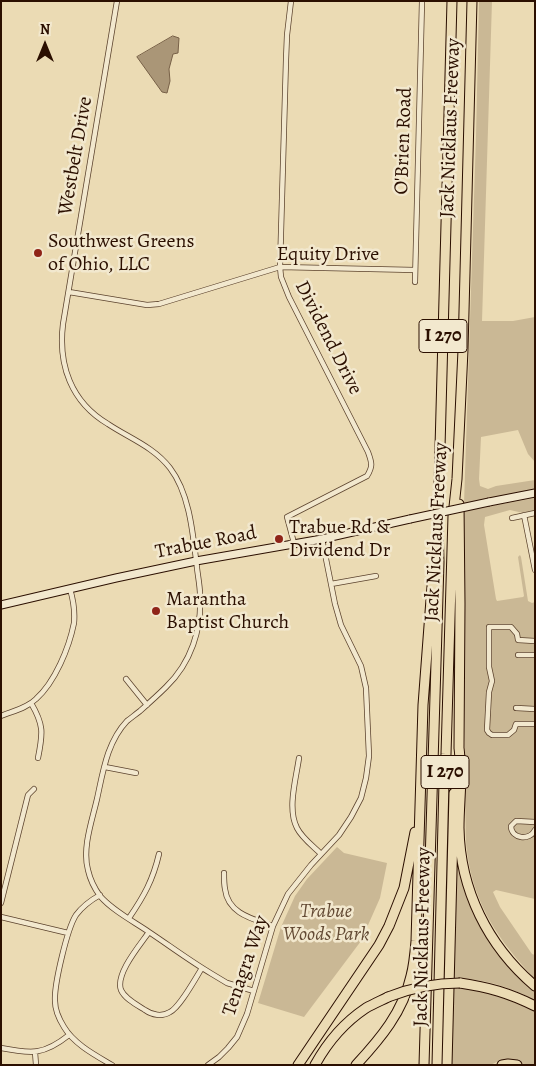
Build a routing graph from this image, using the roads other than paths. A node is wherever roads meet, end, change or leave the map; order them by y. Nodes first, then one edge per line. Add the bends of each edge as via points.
1 (117, 1) edge
2 (291, 1) edge
3 (422, 1) edge
4 (452, 1) edge
5 (472, 1) edge
6 (280, 267) junction
7 (415, 270) junction
8 (415, 282) dead end
9 (68, 292) junction
10 (457, 479) junction
11 (535, 493) edge
12 (535, 513) edge
13 (524, 516) junction
14 (512, 518) dead end
15 (438, 522) junction
16 (322, 538) junction
17 (294, 543) junction
18 (196, 561) junction
19 (535, 570) edge
20 (376, 576) dead end
21 (331, 584) junction
22 (70, 589) junction
23 (1, 605) edge
24 (535, 641) edge
25 (518, 655) dead end
26 (535, 655) edge
27 (126, 679) dead end
28 (31, 703) junction
29 (147, 705) junction
30 (516, 708) dead end
31 (535, 709) edge
32 (1, 716) edge
33 (535, 724) edge
34 (459, 748) junction
35 (38, 758) dead end
36 (299, 758) dead end
37 (105, 766) junction
38 (136, 773) dead end
39 (34, 789) dead end
40 (420, 808) junction
41 (535, 822) edge
42 (535, 830) edge
43 (159, 854) dead end
44 (321, 854) junction
45 (224, 873) dead end
46 (100, 895) junction
47 (1, 903) edge
48 (1, 917) edge
49 (129, 918) junction
50 (273, 926) junction
51 (149, 932) junction
52 (68, 934) junction
53 (202, 968) junction
54 (535, 986) edge
55 (254, 991) junction
56 (535, 1006) edge
57 (69, 1035) junction
58 (1, 1048) edge
59 (35, 1052) junction
60 (36, 1065) edge
61 (112, 1065) edge
62 (208, 1065) edge
63 (298, 1065) edge
64 (315, 1065) edge
65 (356, 1065) edge
66 (424, 1065) edge
67 (437, 1065) edge
68 (446, 1065) edge
69 (502, 1065) edge
70 (517, 1065) edge

1 - 9 street, Westbelt Drive
2 - 6 street, Dividend Drive via 287,35
3 - 7 street, O'Brien Road
4 - 15 highway, Jack Nicklaus Freeway / I 270
5 - 10 highway, Jack Nicklaus Freeway / I 270
6 - 7 street, Equity Drive
6 - 9 street, Equity Drive via 159,304
6 - 17 street, Dividend Drive via 289,297 372,462 367,476 287,518
7 - 8 street, O'Brien Road
9 - 18 street, Westbelt Drive via 62,358 70,382 94,414 154,452 175,475 185,500
10 - 34 highway via 460,516
10 - 67 highway, Jack Nicklaus Freeway / I 270 via 444,782
11 - 16 main road, Trabue Road, bridge
12 - 13 street
13 - 14 street
13 - 19 street
15 - 40 highway via 423,705
15 - 66 highway, Jack Nicklaus Freeway / I 270
16 - 17 main road, Trabue Road
16 - 21 street, Tenagra Way
17 - 18 main road, Trabue Road
18 - 22 main road, Trabue Road
18 - 29 street, Westbelt Drive via 201,611 193,645 174,679
20 - 21 street
21 - 44 street, Tenagra Way via 341,625 361,666 369,756 366,778 351,817
22 - 23 main road, Trabue Road
22 - 28 street via 74,622 69,641 49,685
24 - 33 street via 518,640 511,627 489,627 492,681 487,730 492,735 508,735 516,724
25 - 26 street
27 - 29 street
28 - 32 street
28 - 35 street via 42,726
29 - 37 street, Westbelt Drive via 120,732 111,746
30 - 31 street
34 - 54 highway via 460,841 463,867 474,904 506,957
34 - 68 highway via 453,812
36 - 44 street via 293,817 296,828
37 - 38 street
37 - 46 street, Westbelt Drive via 86,854 92,882
39 - 47 street via 28,795
40 - 63 highway via 404,888 389,926
40 - 65 highway via 416,941 411,976 390,1025
41 - 42 street via 516,821 511,831 518,836 529,836
43 - 49 street via 143,898
44 - 50 street, Tenagra Way via 288,894
45 - 50 street via 230,905 243,916
46 - 49 street
46 - 52 street via 80,910
48 - 52 street
49 - 51 street
50 - 55 street, Tenagra Way
51 - 53 street
51 - 53 street via 120,980 127,998 140,1007 155,1015 171,1012
52 - 57 street via 55,1001 59,1018
53 - 55 street via 227,982
55 - 62 street, Tenagra Way via 237,1037
56 - 64 highway, bridge via 478,985 444,983 403,991 365,1009 331,1040
57 - 59 street via 52,1048
57 - 61 street
58 - 59 street
59 - 60 street
69 - 70 highway

